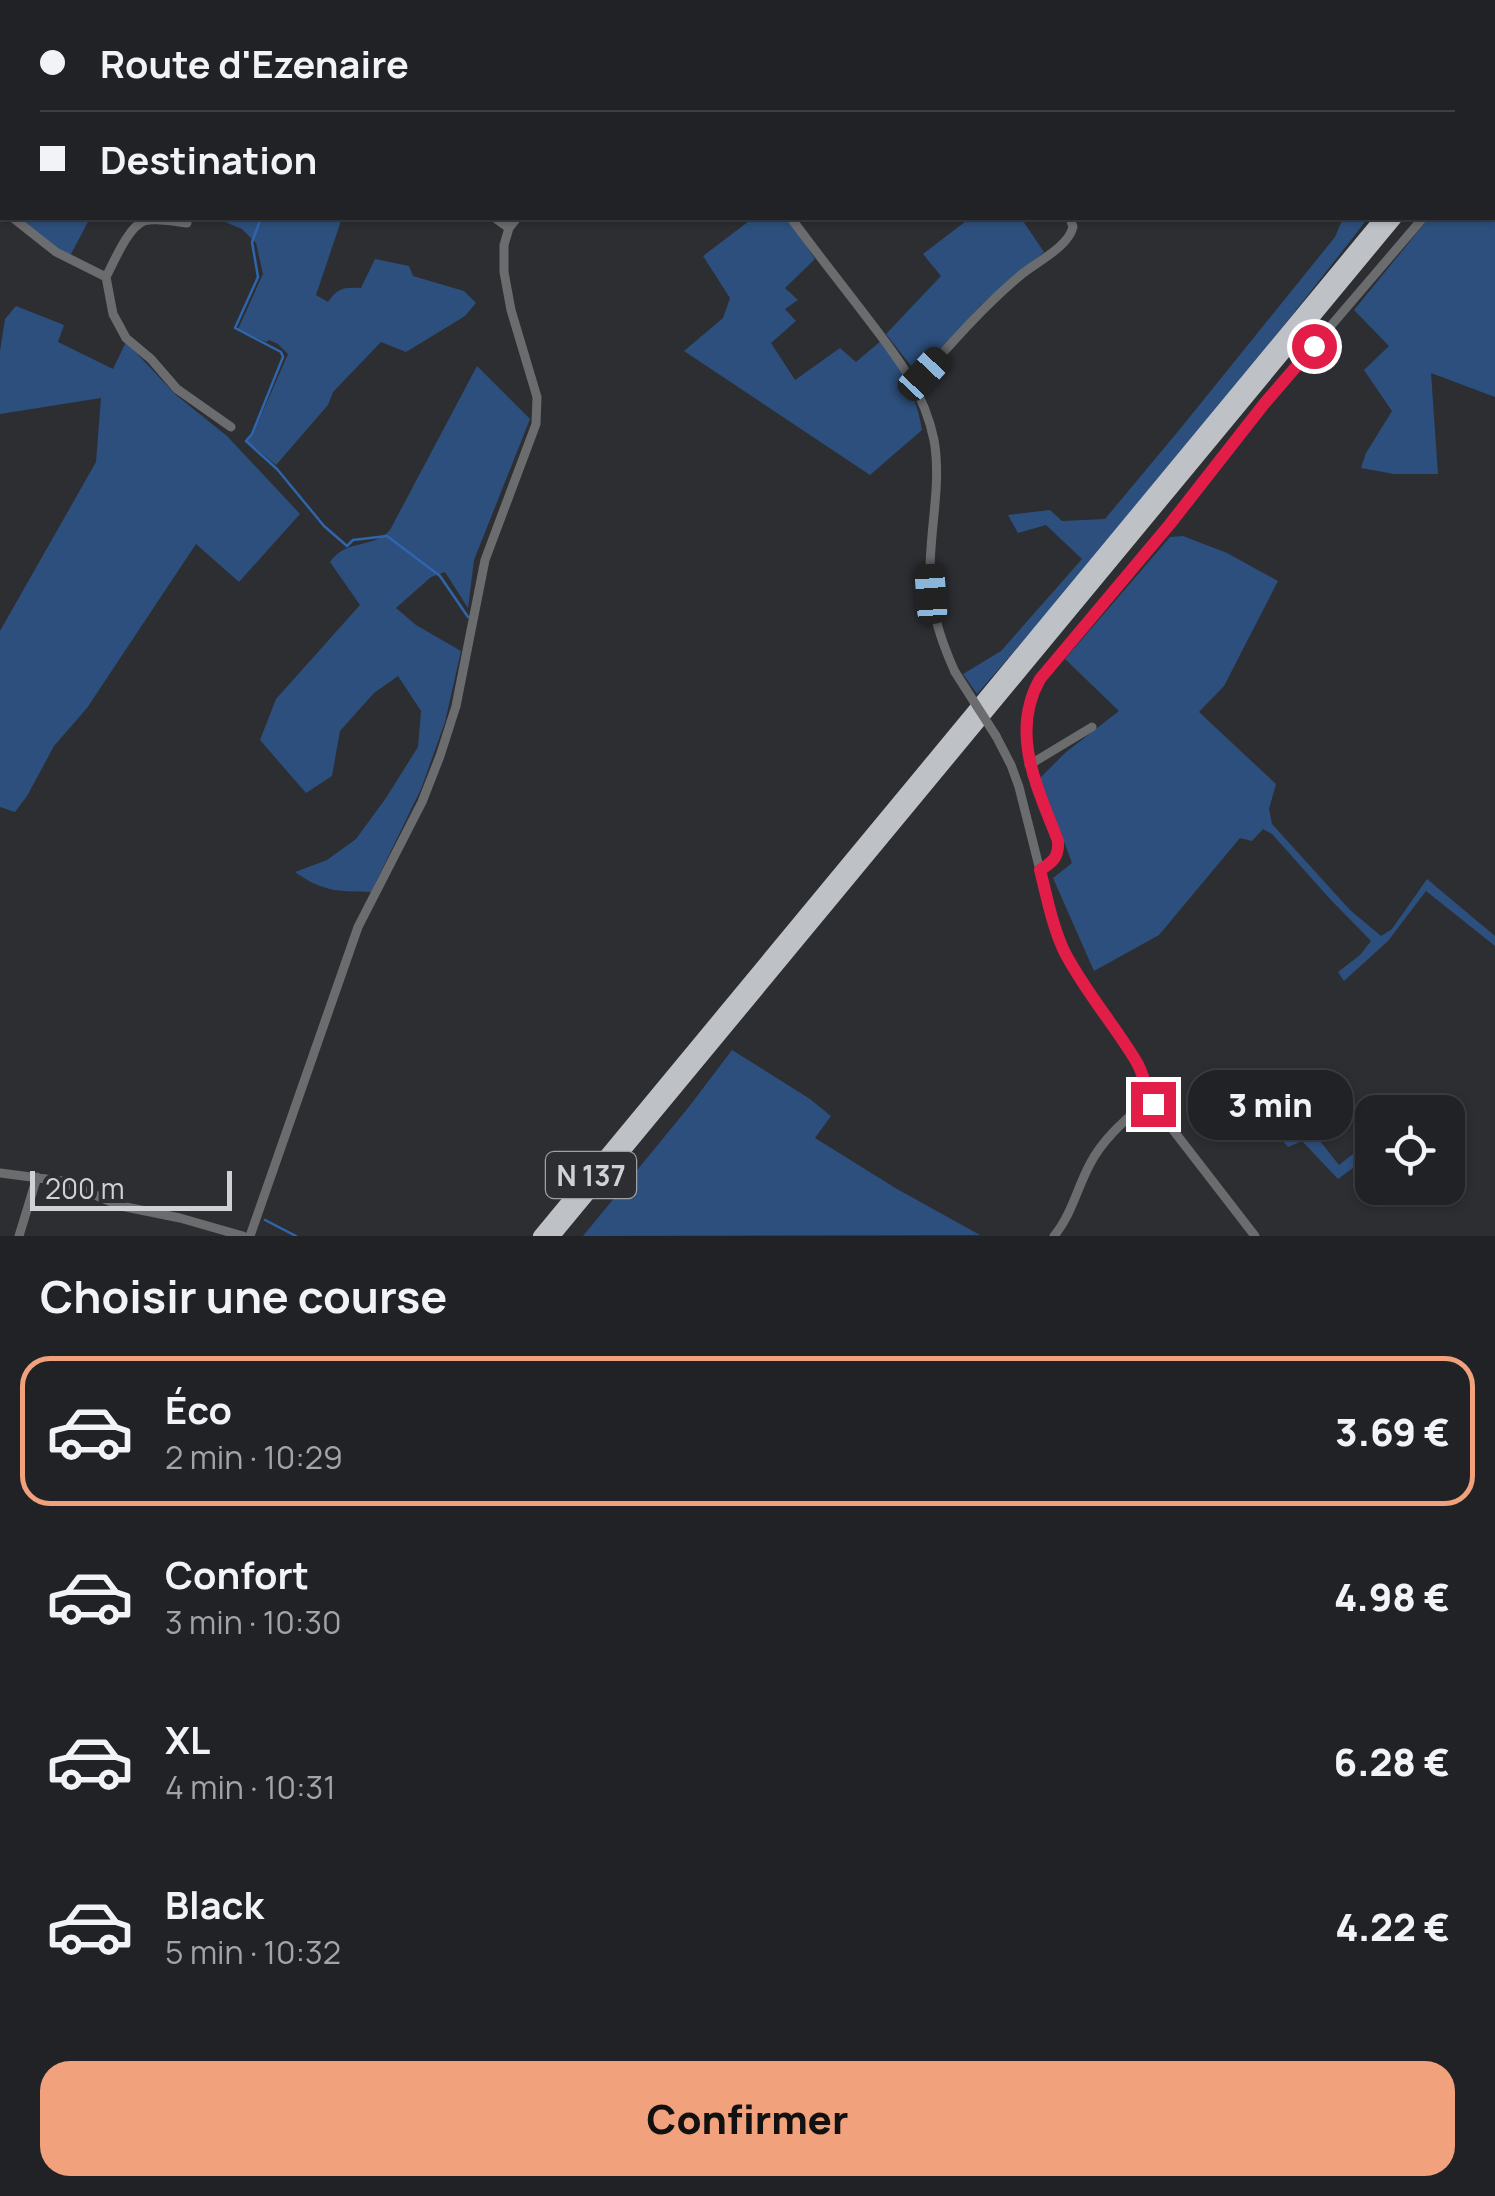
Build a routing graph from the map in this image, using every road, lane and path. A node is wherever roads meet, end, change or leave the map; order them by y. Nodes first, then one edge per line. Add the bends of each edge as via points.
1 (16, 220) edge
2 (499, 220) edge
3 (515, 220) edge
4 (793, 220) edge
5 (1071, 220) edge
6 (1380, 220) edge
7 (1393, 220) edge
8 (1421, 220) edge
9 (188, 223) dead end
10 (509, 228) junction
11 (106, 277) junction
12 (913, 382) junction
13 (230, 426) dead end
14 (1092, 728) dead end
15 (1029, 765) junction
16 (1040, 870) junction
17 (1150, 1098) junction
18 (0, 1172) edge
19 (38, 1177) junction
20 (19, 1236) edge
21 (246, 1236) edge
22 (540, 1236) edge
23 (554, 1236) edge
24 (1054, 1236) edge
25 (1254, 1236) edge

1 - 11 street via 56,252
2 - 10 street
3 - 10 street
4 - 12 street
5 - 12 street via 1069,238 981,311
6 - 22 highway, N 137
7 - 23 highway, N 137
8 - 15 street via 1040,679 1026,730
9 - 11 street via 144,221
10 - 21 street via 505,284 537,397 536,424 485,560 440,756 358,927
11 - 13 street via 112,314 125,336 177,389
12 - 16 street, bridge via 937,459 930,573 936,620 955,672 1012,766
14 - 15 street
15 - 16 street via 1058,841 1056,858
16 - 17 street via 1063,948 1136,1061
17 - 24 street via 1102,1145
17 - 25 street
18 - 19 street
19 - 20 street
19 - 21 street via 120,1206

